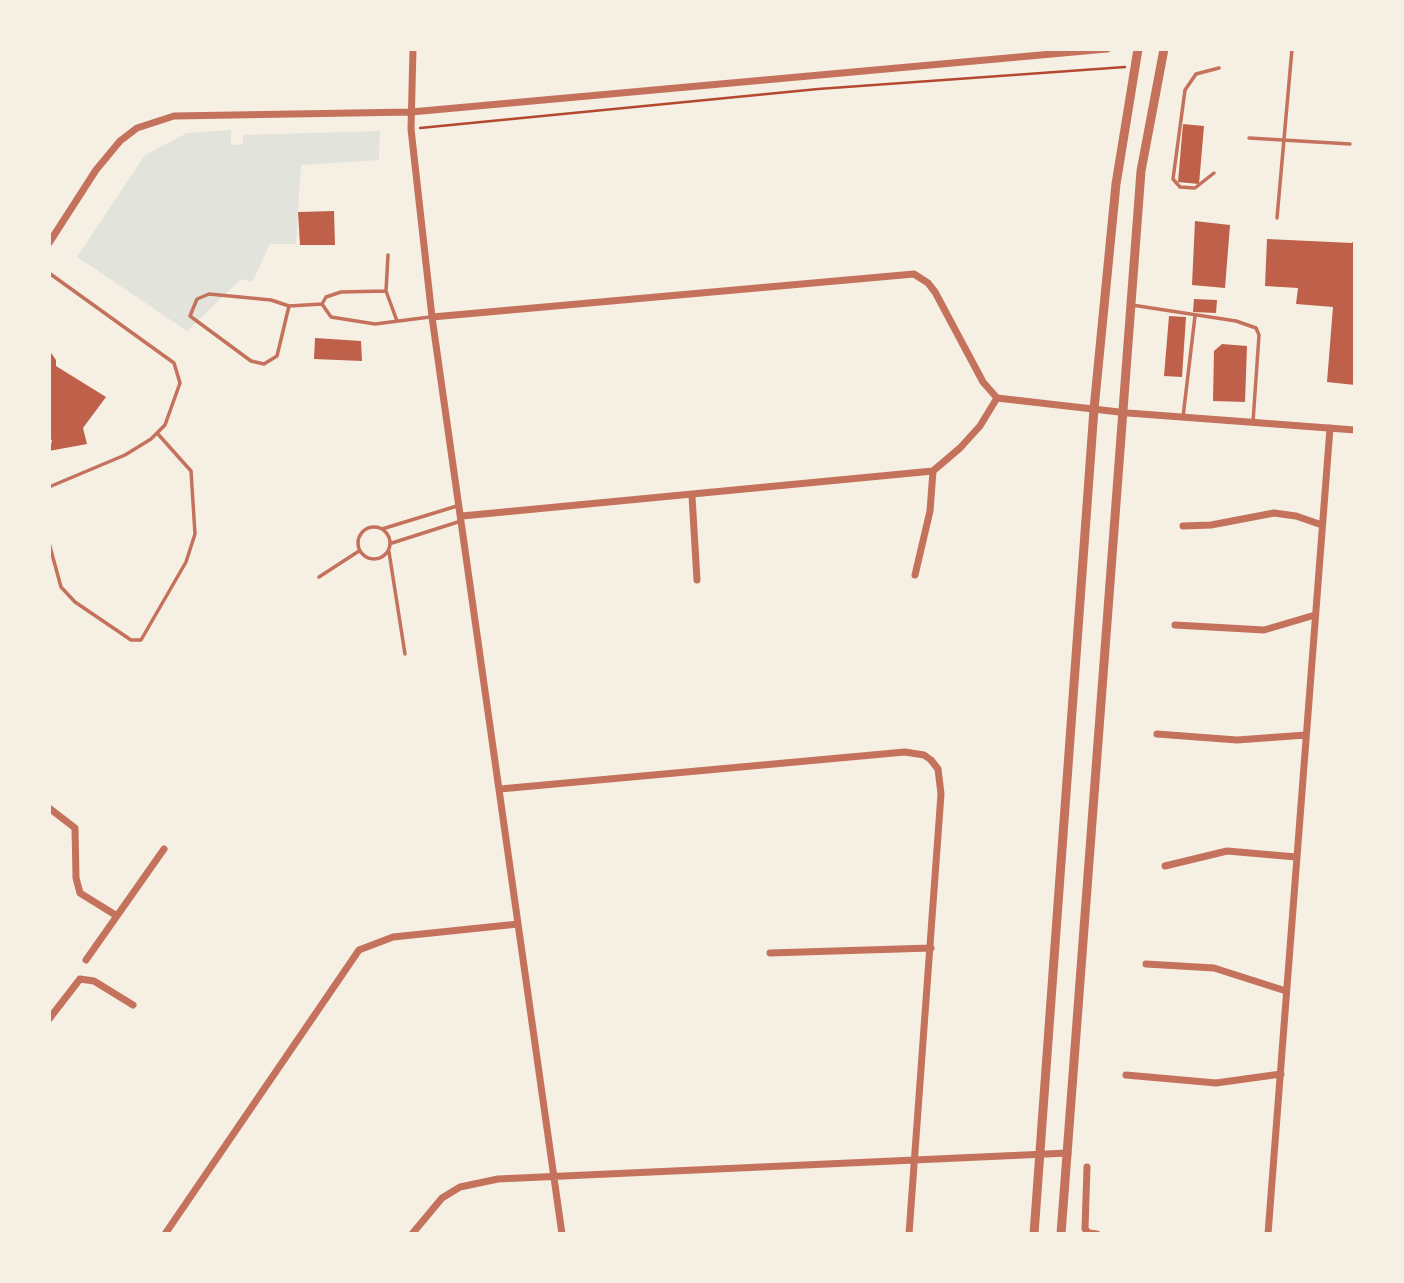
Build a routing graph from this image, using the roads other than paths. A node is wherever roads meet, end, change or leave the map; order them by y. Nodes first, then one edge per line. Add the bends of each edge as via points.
1 (413, 49) edge
2 (1107, 49) edge
3 (1138, 49) edge
4 (1164, 49) edge
5 (1292, 49) edge
6 (1219, 68) dead end
7 (411, 112) junction
8 (1249, 138) dead end
9 (1285, 139) junction
10 (1350, 145) dead end
11 (1214, 173) dead end
12 (1277, 218) dead end
13 (49, 243) edge
14 (388, 255) dead end
15 (49, 274) edge
16 (386, 291) junction
17 (322, 304) junction
18 (1130, 305) junction
19 (289, 306) junction
20 (1195, 316) junction
21 (432, 317) junction
22 (397, 321) junction
23 (997, 398) junction
24 (1094, 409) junction
25 (1124, 412) junction
26 (1183, 417) junction
27 (1254, 422) junction
28 (1330, 428) junction
29 (1355, 430) edge
30 (157, 433) junction
31 (933, 471) junction
32 (49, 487) edge
33 (692, 496) junction
34 (461, 505) junction
35 (462, 518) junction
36 (1322, 525) junction
37 (1183, 526) dead end
38 (382, 529) junction
39 (49, 543) edge
40 (391, 544) junction
41 (359, 551) junction
42 (388, 552) junction
43 (915, 575) dead end
44 (319, 577) dead end
45 (697, 580) dead end
46 (1315, 615) junction
47 (1175, 625) dead end
48 (405, 654) dead end
49 (1157, 734) dead end
50 (1306, 735) junction
51 (500, 789) junction
52 (49, 808) edge
53 (164, 849) dead end
54 (1296, 857) junction
55 (1165, 866) dead end
56 (117, 916) junction
57 (518, 924) junction
58 (931, 948) junction
59 (770, 953) dead end
60 (86, 960) dead end
61 (1146, 964) dead end
62 (1286, 991) junction
63 (133, 1005) dead end
64 (49, 1019) edge
65 (1281, 1074) junction
66 (1126, 1075) dead end
67 (1068, 1153) junction
68 (1040, 1154) junction
69 (914, 1161) junction
70 (1087, 1167) dead end
71 (554, 1178) junction
72 (165, 1234) edge
73 (412, 1234) edge
74 (562, 1234) edge
75 (909, 1234) edge
76 (1034, 1234) edge
77 (1061, 1234) edge
78 (1097, 1234) edge
79 (1268, 1234) edge

1 - 7 street
2 - 7 street
3 - 24 street via 1116,184
4 - 18 street via 1141,171
5 - 9 lane
6 - 11 lane via 1196,74 1185,90 1173,179 1180,187 1195,188
7 - 13 street via 183,116 149,123 114,147
7 - 21 street
8 - 9 lane
9 - 10 lane
9 - 12 lane
14 - 16 lane
15 - 30 lane via 177,368 176,400
16 - 17 lane via 341,292 326,297
16 - 22 lane
17 - 19 lane
17 - 22 lane via 331,317 375,324
18 - 20 lane
18 - 25 street
19 - 19 lane via 209,294 197,299 190,316 251,361 264,365 277,356
20 - 26 lane
20 - 27 lane via 1236,321 1258,331
21 - 22 lane
21 - 23 street via 914,274 935,292 983,382
21 - 34 street
23 - 24 street
23 - 31 street via 980,426
24 - 25 street
24 - 68 street
25 - 26 street
25 - 67 street
26 - 27 street
27 - 28 street
28 - 29 street
28 - 36 street
30 - 32 lane via 125,455
30 - 39 lane via 191,471 195,534 186,562 141,640 131,640 75,602 61,587
31 - 33 street
31 - 43 street via 930,511
33 - 35 street
33 - 45 street
34 - 35 street
34 - 38 lane
35 - 40 lane
35 - 51 street
36 - 37 street via 1274,513
36 - 46 street
38 - 40 lane
38 - 41 lane via 366,529 358,542
40 - 42 lane
41 - 42 lane via 374,560
41 - 44 lane
42 - 48 lane
46 - 47 street via 1264,630
46 - 50 street
49 - 50 street via 1237,740
50 - 54 street
51 - 57 street
51 - 58 street via 905,752 924,755 938,769 941,784
52 - 56 street via 75,828 80,893
53 - 56 street
54 - 55 street via 1227,851
54 - 62 street
56 - 60 street
57 - 71 street
57 - 72 street via 393,937 359,950
58 - 59 street
58 - 69 street
61 - 62 street via 1229,971
62 - 65 street
63 - 64 street via 94,981 80,979
65 - 66 street via 1216,1083
65 - 79 street
67 - 68 street
67 - 77 street
68 - 69 street
68 - 76 street
69 - 71 street
69 - 75 street
70 - 78 street via 1085,1229
71 - 73 street via 498,1179 460,1187 442,1198
71 - 74 street

